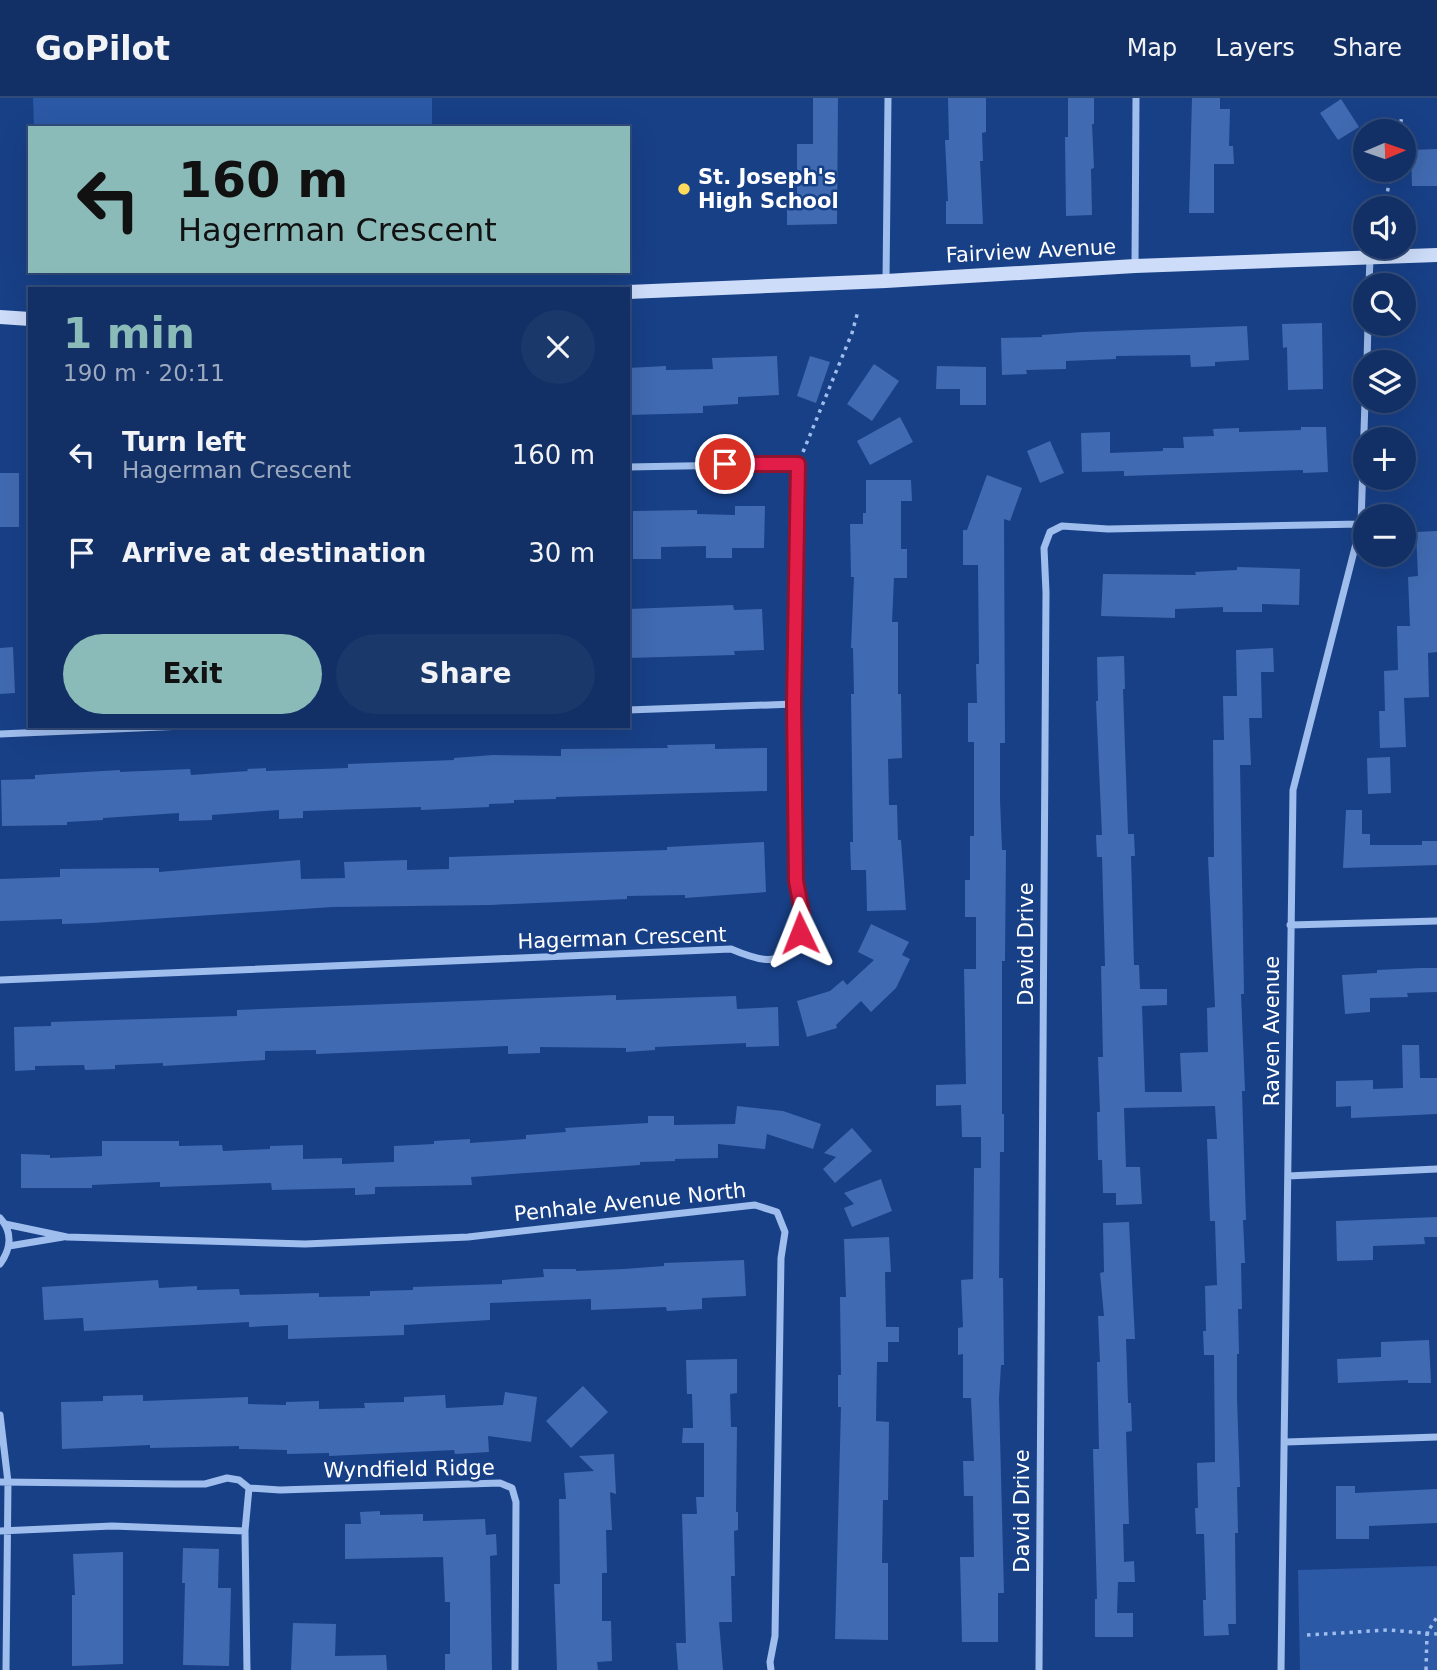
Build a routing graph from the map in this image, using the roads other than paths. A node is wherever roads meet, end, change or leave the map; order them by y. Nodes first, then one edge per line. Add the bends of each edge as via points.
1 (888, 98) edge
2 (1136, 98) edge
3 (1437, 255) edge
4 (1416, 256) edge
5 (1353, 258) edge
6 (1135, 266) junction
7 (886, 281) junction
8 (630, 292) edge
9 (0, 317) edge
10 (25, 319) edge
11 (0, 325) edge
12 (1365, 413) edge
13 (630, 467) edge
14 (1362, 504) edge
15 (1353, 524) edge
16 (1353, 555) edge
17 (794, 704) junction
18 (630, 710) edge
19 (145, 728) edge
20 (0, 734) edge
21 (1437, 921) edge
22 (1290, 925) junction
23 (0, 979) edge
24 (1437, 1169) edge
25 (1288, 1176) junction
26 (2, 1221) edge
27 (67, 1237) junction
28 (9, 1246) junction
29 (0, 1264) edge
30 (0, 1415) edge
31 (1437, 1437) edge
32 (1286, 1443) junction
33 (4, 1482) edge
34 (249, 1488) junction
35 (4, 1531) edge
36 (245, 1531) junction
37 (6, 1670) edge
38 (247, 1670) edge
39 (514, 1670) edge
40 (771, 1670) edge
41 (1039, 1670) edge
42 (1281, 1670) edge

1 - 7 street
2 - 6 street
3 - 4 main road, Fairview Avenue
5 - 6 main road, Fairview Avenue
6 - 7 main road, Fairview Avenue
7 - 8 main road, Fairview Avenue
9 - 10 main road
10 - 11 main road
12 - 14 street, Raven Avenue
13 - 17 street, Hagerman Crescent via 798,464
15 - 41 street, David Drive via 1108,529 1074,525 1050,532 1044,548
16 - 22 street, Raven Avenue via 1293,790
17 - 18 street
17 - 23 street, Hagerman Crescent via 796,881 802,922 794,947 783,956 751,958 731,949
19 - 20 street
21 - 22 street
22 - 25 street, Raven Avenue
24 - 25 street
25 - 32 street, Raven Avenue
26 - 27 street, Penhale Avenue North
26 - 28 street
27 - 28 street, Penhale Avenue North
27 - 40 street, Penhale Avenue North via 305,1244 468,1237 755,1205 777,1212 785,1232 780,1258
28 - 29 street
30 - 33 street
31 - 32 street
32 - 42 street, Raven Avenue
33 - 34 street, Wyndfield Ridge via 185,1484 227,1478
33 - 35 street
34 - 36 street
34 - 39 street, Wyndfield Ridge via 499,1483 512,1488 516,1502
35 - 36 street via 112,1526
35 - 37 street
36 - 38 street

